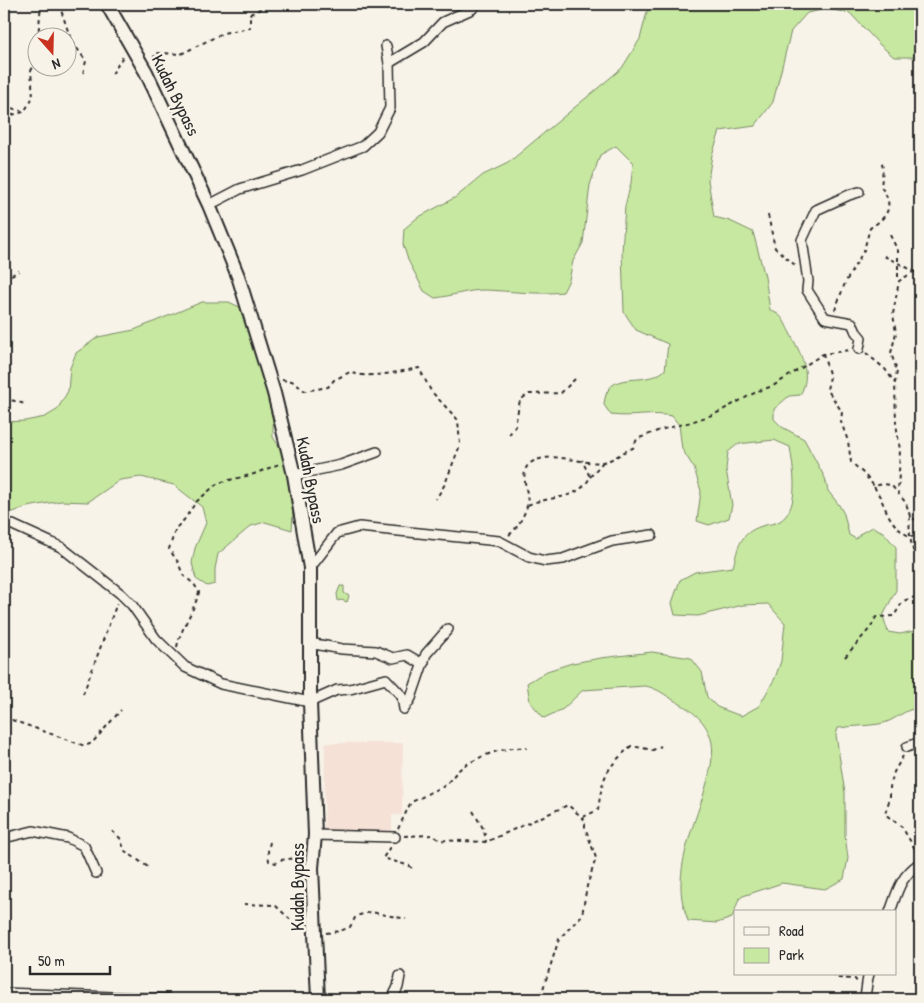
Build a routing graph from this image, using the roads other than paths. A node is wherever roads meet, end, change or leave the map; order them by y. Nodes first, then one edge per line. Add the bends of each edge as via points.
1 (107, 4) edge
2 (476, 4) edge
3 (386, 46) dead end
4 (390, 63) junction
5 (859, 192) dead end
6 (209, 205) junction
7 (859, 349) road end
8 (378, 452) dead end
9 (294, 475) junction
10 (4, 521) edge
11 (652, 535) dead end
12 (310, 568) junction
13 (448, 628) dead end
14 (309, 643) junction
15 (424, 662) junction
16 (310, 702) junction
17 (920, 742) edge
18 (907, 747) road end
19 (315, 835) junction
20 (394, 837) road end
21 (4, 838) edge
22 (920, 863) edge
23 (96, 873) dead end
24 (891, 910) edge
25 (400, 976) dead end
26 (868, 976) edge
27 (4, 993) edge
28 (167, 999) edge
29 (318, 999) edge
30 (392, 999) edge
31 (864, 999) edge

1 - 6 street, Kudah Bypass via 146,72
2 - 4 street via 443,22 424,42
3 - 4 street
4 - 6 street via 390,108 378,132 362,146 240,190
5 - 7 street via 816,210 802,240 807,290 825,318 852,323 861,338
6 - 9 street, Kudah Bypass via 238,276 270,380
8 - 9 street via 341,465
9 - 12 street, Kudah Bypass
10 - 16 street via 61,547 121,594 185,668 221,684
11 - 12 street via 612,542 563,559 546,561 529,557 499,541 359,527 337,534
12 - 14 street, Kudah Bypass
13 - 15 street via 426,654
14 - 15 street via 376,650 393,658 407,655
14 - 16 street, Kudah Bypass
15 - 16 street via 404,709 402,696 386,679 337,690
16 - 19 street, Kudah Bypass
17 - 18 street
19 - 20 street
19 - 29 street, Kudah Bypass via 312,868
21 - 23 street via 33,831 68,838 84,846
22 - 24 street via 902,879
25 - 30 street
26 - 31 street
27 - 28 street

